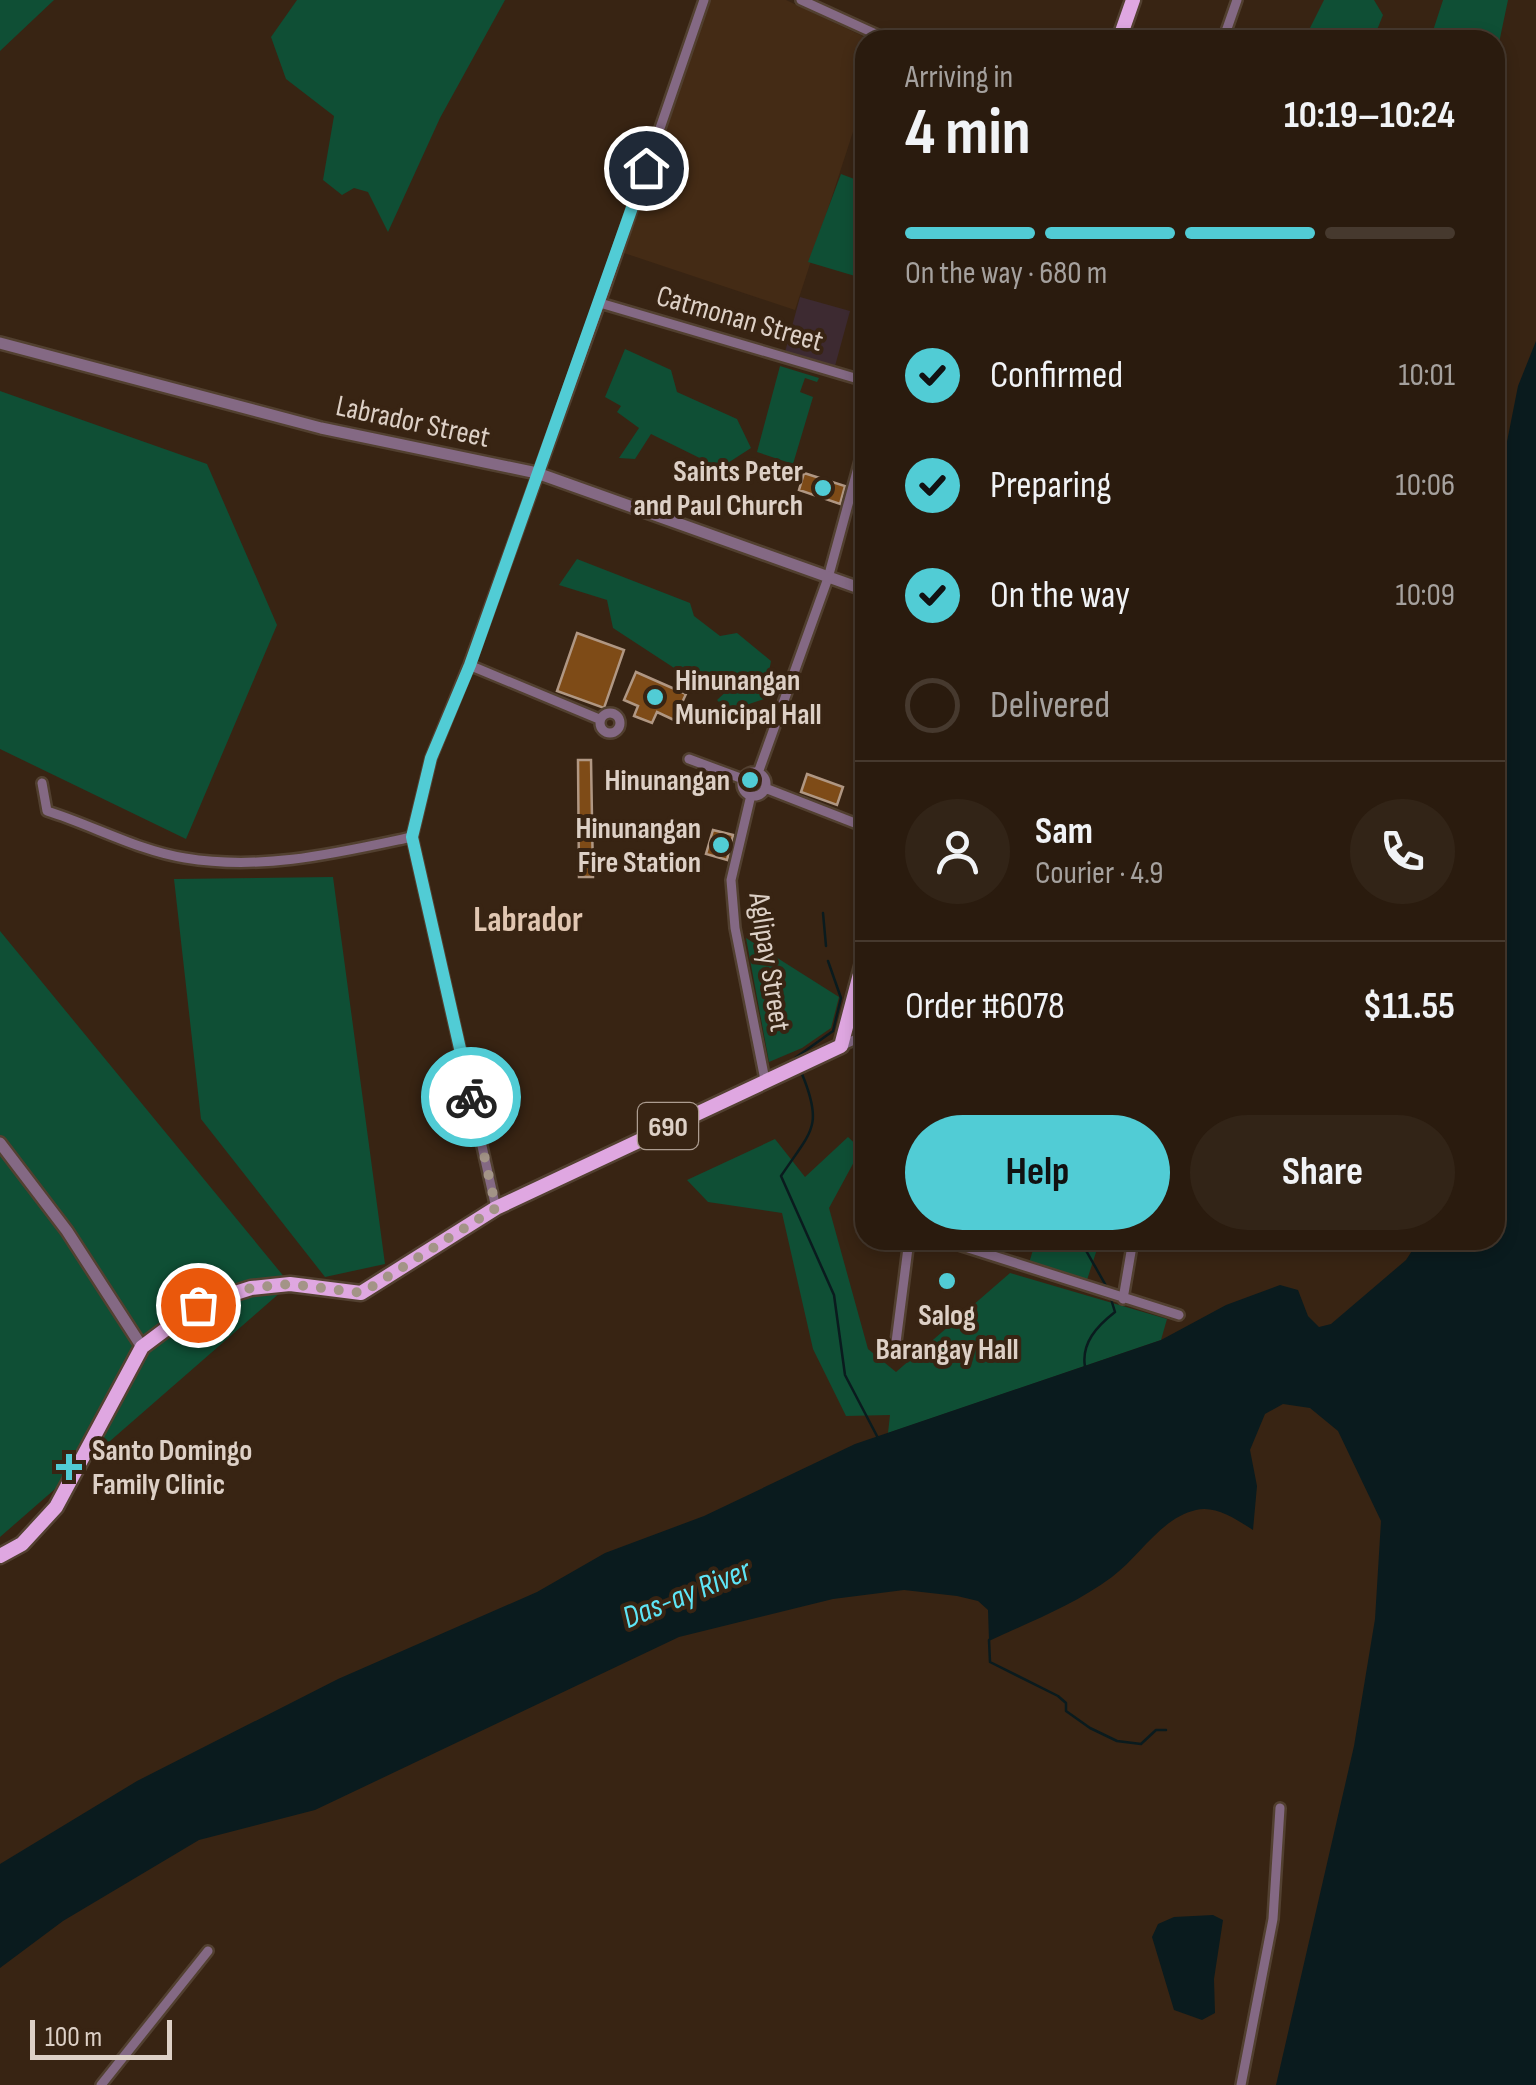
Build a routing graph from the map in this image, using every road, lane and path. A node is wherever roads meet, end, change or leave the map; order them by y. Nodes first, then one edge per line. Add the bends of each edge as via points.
1 (704, 0) edge
2 (801, 0) edge
3 (1132, 0) edge
4 (1238, 0) edge
5 (867, 30) edge
6 (1122, 30) edge
7 (1227, 30) edge
8 (600, 303) junction
9 (0, 343) edge
10 (855, 377) edge
11 (537, 473) junction
12 (855, 483) edge
13 (851, 499) junction
14 (855, 500) edge
15 (828, 578) junction
16 (855, 587) edge
17 (470, 665) junction
18 (599, 719) dead end
19 (689, 759) dead end
20 (758, 773) junction
21 (743, 779) junction
22 (42, 783) dead end
23 (765, 788) junction
24 (751, 795) junction
25 (855, 823) edge
26 (412, 837) junction
27 (855, 993) edge
28 (855, 1040) edge
29 (841, 1046) junction
30 (764, 1080) junction
31 (0, 1143) edge
32 (496, 1208) junction
33 (908, 1250) edge
34 (981, 1250) edge
35 (1131, 1250) edge
36 (1122, 1299) junction
37 (1179, 1314) dead end
38 (142, 1346) junction
39 (895, 1350) dead end
40 (0, 1556) edge
41 (1280, 1808) dead end
42 (208, 1951) dead end
43 (101, 2085) edge
44 (1241, 2085) edge

1 - 8 street
2 - 5 street
3 - 6 main road
4 - 7 street
8 - 10 street, Catmonan Street
8 - 11 street
9 - 11 street, Labrador Street via 321,428
11 - 15 street, Labrador Street
11 - 17 street
12 - 13 street
13 - 14 street
13 - 15 street
15 - 16 street, Labrador Street
15 - 20 street
17 - 18 street
17 - 26 street via 431,758
19 - 21 street
20 - 21 street
20 - 23 street
21 - 24 street
22 - 26 street via 48,810 183,858 293,861
23 - 24 street
23 - 25 street
24 - 30 street, Aglipay Street via 731,892
26 - 32 street
27 - 29 main road
28 - 29 street
29 - 30 main road, 690
30 - 32 main road, 690
31 - 38 street via 68,1231
32 - 38 main road, 690 via 362,1293 290,1284 251,1288 198,1305
33 - 39 street
34 - 36 street
35 - 36 street
36 - 37 street
38 - 40 main road, 690 via 56,1508 22,1544
41 - 44 street via 1273,1919
42 - 43 street

